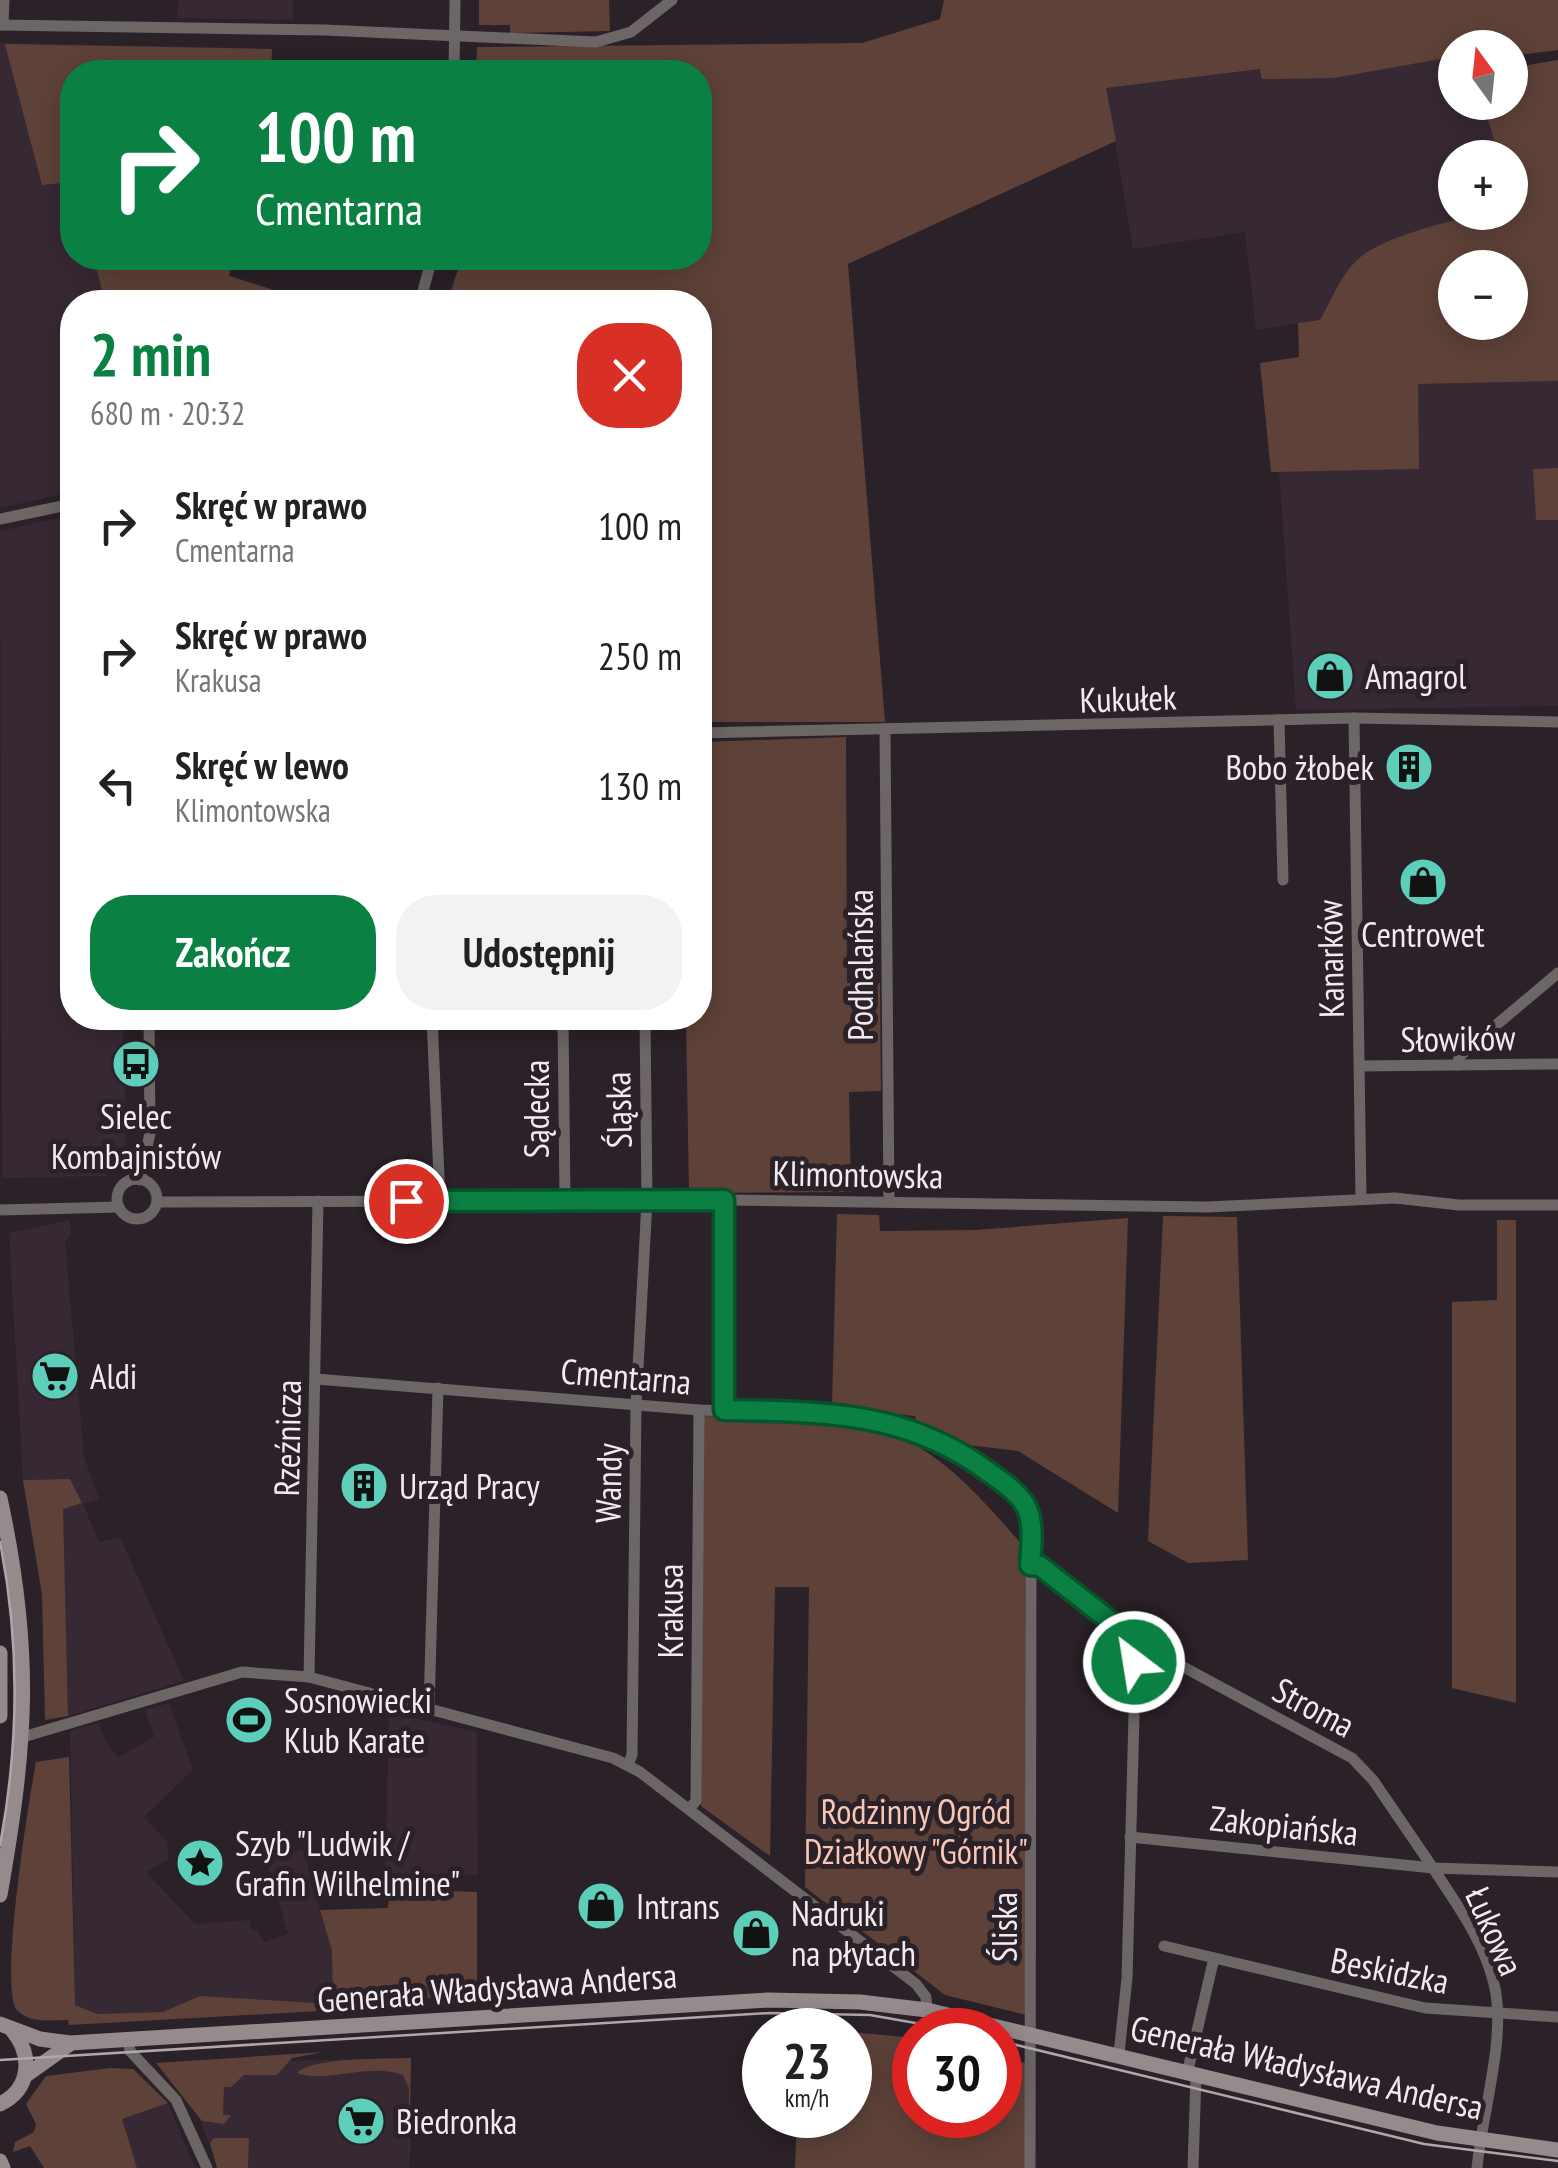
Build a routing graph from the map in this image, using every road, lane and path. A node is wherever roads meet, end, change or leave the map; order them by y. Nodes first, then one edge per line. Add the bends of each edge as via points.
1 (4, 0) edge
2 (455, 0) edge
3 (672, 0) edge
4 (2, 25) edge
5 (455, 39) junction
6 (454, 60) edge
7 (60, 506) edge
8 (0, 519) edge
9 (1354, 718) junction
10 (1279, 720) junction
11 (1558, 722) edge
12 (885, 729) junction
13 (712, 733) edge
14 (1282, 880) dead end
15 (1558, 973) edge
16 (149, 1030) edge
17 (433, 1030) edge
18 (563, 1030) edge
19 (645, 1030) edge
20 (1558, 1064) edge
21 (1360, 1066) junction
22 (1458, 1066) junction
23 (140, 1180) junction
24 (1361, 1198) junction
25 (440, 1200) junction
26 (724, 1200) junction
27 (318, 1201) junction
28 (565, 1201) junction
29 (647, 1201) junction
30 (889, 1201) junction
31 (157, 1202) junction
32 (1558, 1206) edge
33 (119, 1207) junction
34 (0, 1210) edge
35 (316, 1379) junction
36 (438, 1388) junction
37 (636, 1404) junction
38 (698, 1410) junction
39 (724, 1410) junction
40 (0, 1498) edge
41 (1030, 1565) junction
42 (1136, 1641) junction
43 (0, 1653) edge
44 (309, 1677) junction
45 (429, 1708) junction
46 (0, 1716) edge
47 (23, 1737) junction
48 (628, 1766) junction
49 (689, 1810) junction
50 (1130, 1837) junction
51 (1433, 1868) junction
52 (1558, 1872) edge
53 (0, 1895) edge
54 (1164, 1946) dead end
55 (1214, 1958) junction
56 (902, 2008) edge
57 (927, 2008) edge
58 (1497, 2016) junction
59 (1558, 2017) edge
60 (4, 2022) edge
61 (1022, 2032) edge
62 (1032, 2034) junction
63 (128, 2039) junction
64 (70, 2044) junction
65 (1119, 2054) junction
66 (1192, 2074) junction
67 (25, 2076) junction
68 (4, 2102) edge
69 (0, 2118) edge
70 (1480, 2140) junction
71 (1558, 2150) edge
72 (0, 2160) edge
73 (3, 2168) edge
74 (208, 2168) edge
75 (1030, 2168) edge
76 (1192, 2168) edge
77 (1477, 2168) edge

1 - 4 street
2 - 5 street
3 - 5 street via 640,26 603,41
4 - 5 street
5 - 6 street
7 - 8 street
9 - 10 street, Kukułek
9 - 11 street, Kukułek
9 - 21 street, Kanarków
10 - 12 street, Kukułek
10 - 14 street
12 - 13 street, Kukułek
12 - 30 street, Podhalańska
15 - 22 street via 1459,1056
16 - 23 street via 150,1128
17 - 25 street
18 - 28 street, Sądecka
19 - 29 street, Śląska
20 - 22 street, Słowików
21 - 22 street, Słowików
21 - 24 street, Kanarków
23 - 31 street via 153,1188
23 - 33 street via 122,1187
24 - 30 street, Klimontowska via 1248,1207
24 - 32 street, Klimontowska
25 - 27 street, Klimontowska
25 - 28 street, Klimontowska
26 - 29 street, Klimontowska
26 - 30 street, Klimontowska
26 - 39 street
27 - 31 street, Klimontowska
27 - 35 street, Rzeźnicza
28 - 29 street, Klimontowska
29 - 37 street, Wandy
31 - 33 street via 137,1219
33 - 34 street
35 - 36 street, Cmentarna
35 - 44 street, Rzeźnicza
36 - 37 street, Cmentarna
36 - 45 street
37 - 38 street, Cmentarna
37 - 48 street, Wandy
38 - 39 street, Cmentarna
38 - 49 street, Krakusa via 696,1801
39 - 41 street, Cmentarna via 854,1415 894,1422 944,1444 1025,1504
40 - 47 main road via 24,1636
41 - 42 street, Stroma via 1040,1566
41 - 62 street, Śliska
42 - 50 street
42 - 51 street, Stroma via 1352,1758
43 - 46 main road
44 - 45 street
44 - 47 street via 242,1672
45 - 48 street
47 - 53 main road
48 - 49 street
49 - 57 street via 916,1984
50 - 51 street, Zakopiańska
50 - 65 street
51 - 52 street
51 - 58 street, Łukowa via 1483,1953
54 - 55 street, Beskidzka
55 - 58 street, Beskidzka via 1425,2008
55 - 66 street
56 - 63 main road, Generała Władysława Andersa via 789,1999
58 - 59 street, Beskidzka
58 - 70 street, Łukowa
60 - 64 main road, Generała Władysława Andersa
60 - 67 main road via 24,2050
61 - 62 main road, Generała Władysława Andersa
62 - 65 main road, Generała Władysława Andersa
62 - 75 street, Śliska
63 - 64 main road, Generała Władysława Andersa
63 - 74 street via 130,2051 176,2100
64 - 67 main road
65 - 66 main road, Generała Władysława Andersa
66 - 70 main road, Generała Władysława Andersa
66 - 76 street
67 - 68 main road
68 - 69 main road
70 - 71 main road, Generała Władysława Andersa
70 - 77 street, Łukowa
72 - 73 main road

